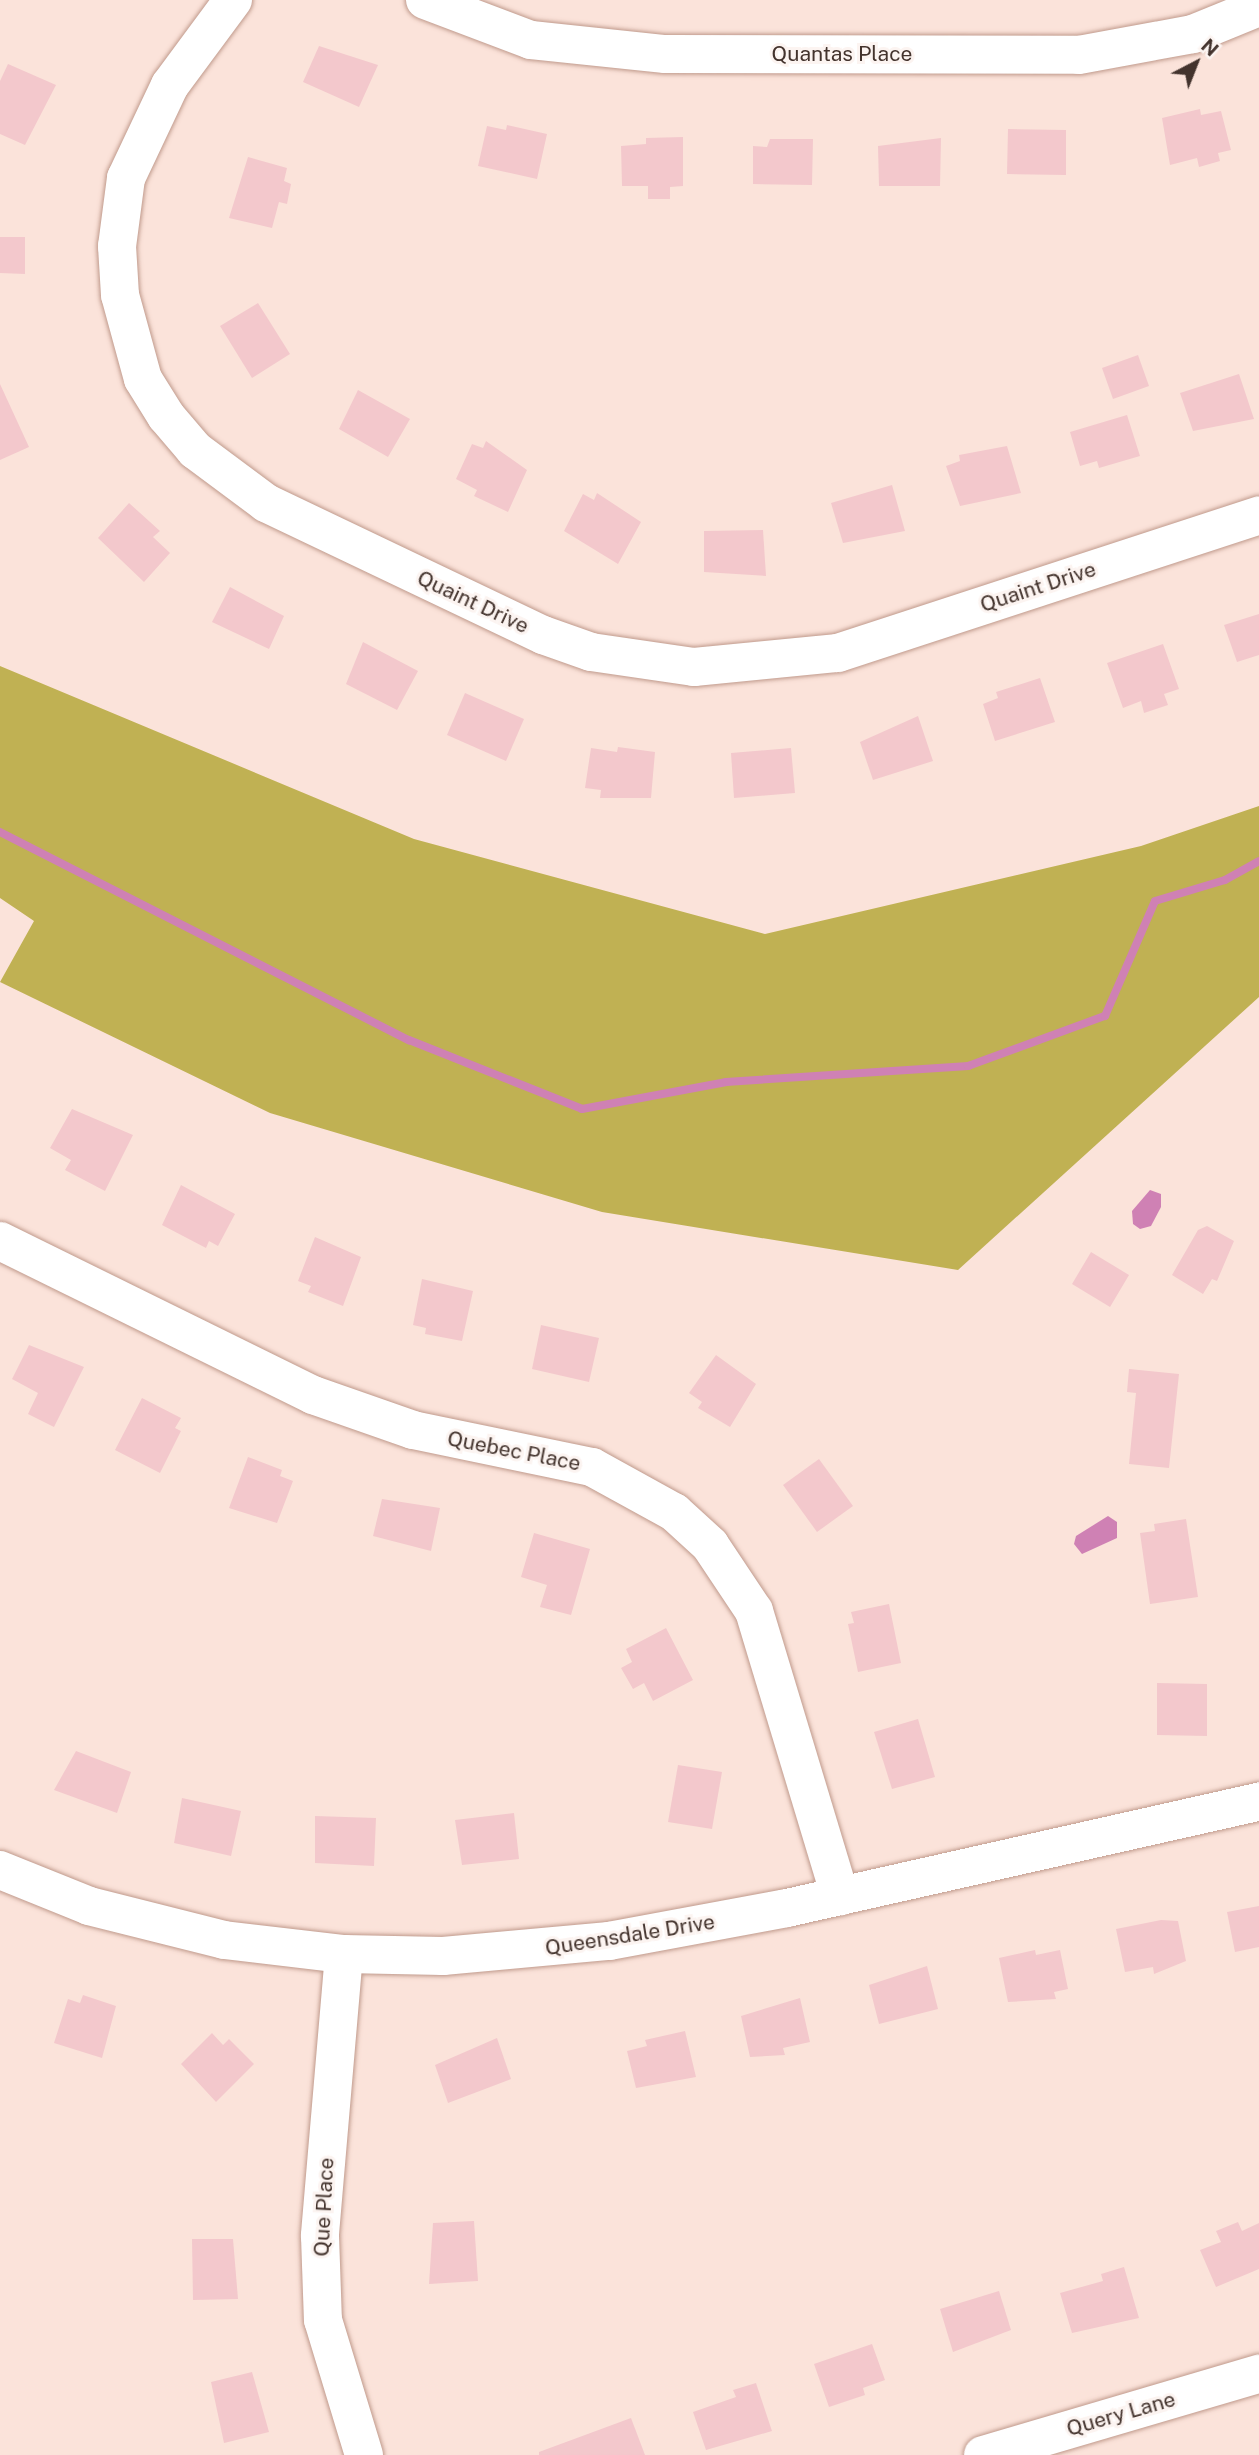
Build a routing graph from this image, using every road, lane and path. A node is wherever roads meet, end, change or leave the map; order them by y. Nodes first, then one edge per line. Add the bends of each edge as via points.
1 (233, 0) edge
2 (425, 0) edge
3 (1259, 7) edge
4 (1259, 515) edge
5 (0, 1241) edge
6 (1259, 1802) edge
7 (0, 1870) edge
8 (841, 1896) junction
9 (344, 1954) junction
10 (1259, 2374) edge
11 (364, 2455) edge
12 (983, 2455) edge

1 - 4 street, Quaint Drive via 170,85 126,178 117,246 120,295 143,379 166,416 204,458 266,503 543,635 604,654 694,667 838,653
2 - 3 street, Quantas Place via 531,40 665,54 1079,55 1193,34
5 - 8 street, Quebec Place via 313,1395 413,1430 593,1467 674,1512 710,1545 754,1611
6 - 8 street, Queensdale Drive
7 - 9 street, Queensdale Drive via 89,1906 164,1927
8 - 9 street, Queensdale Drive via 548,1949 443,1956
9 - 11 street, Que Place via 320,2236 323,2320
10 - 12 street, Query Lane

